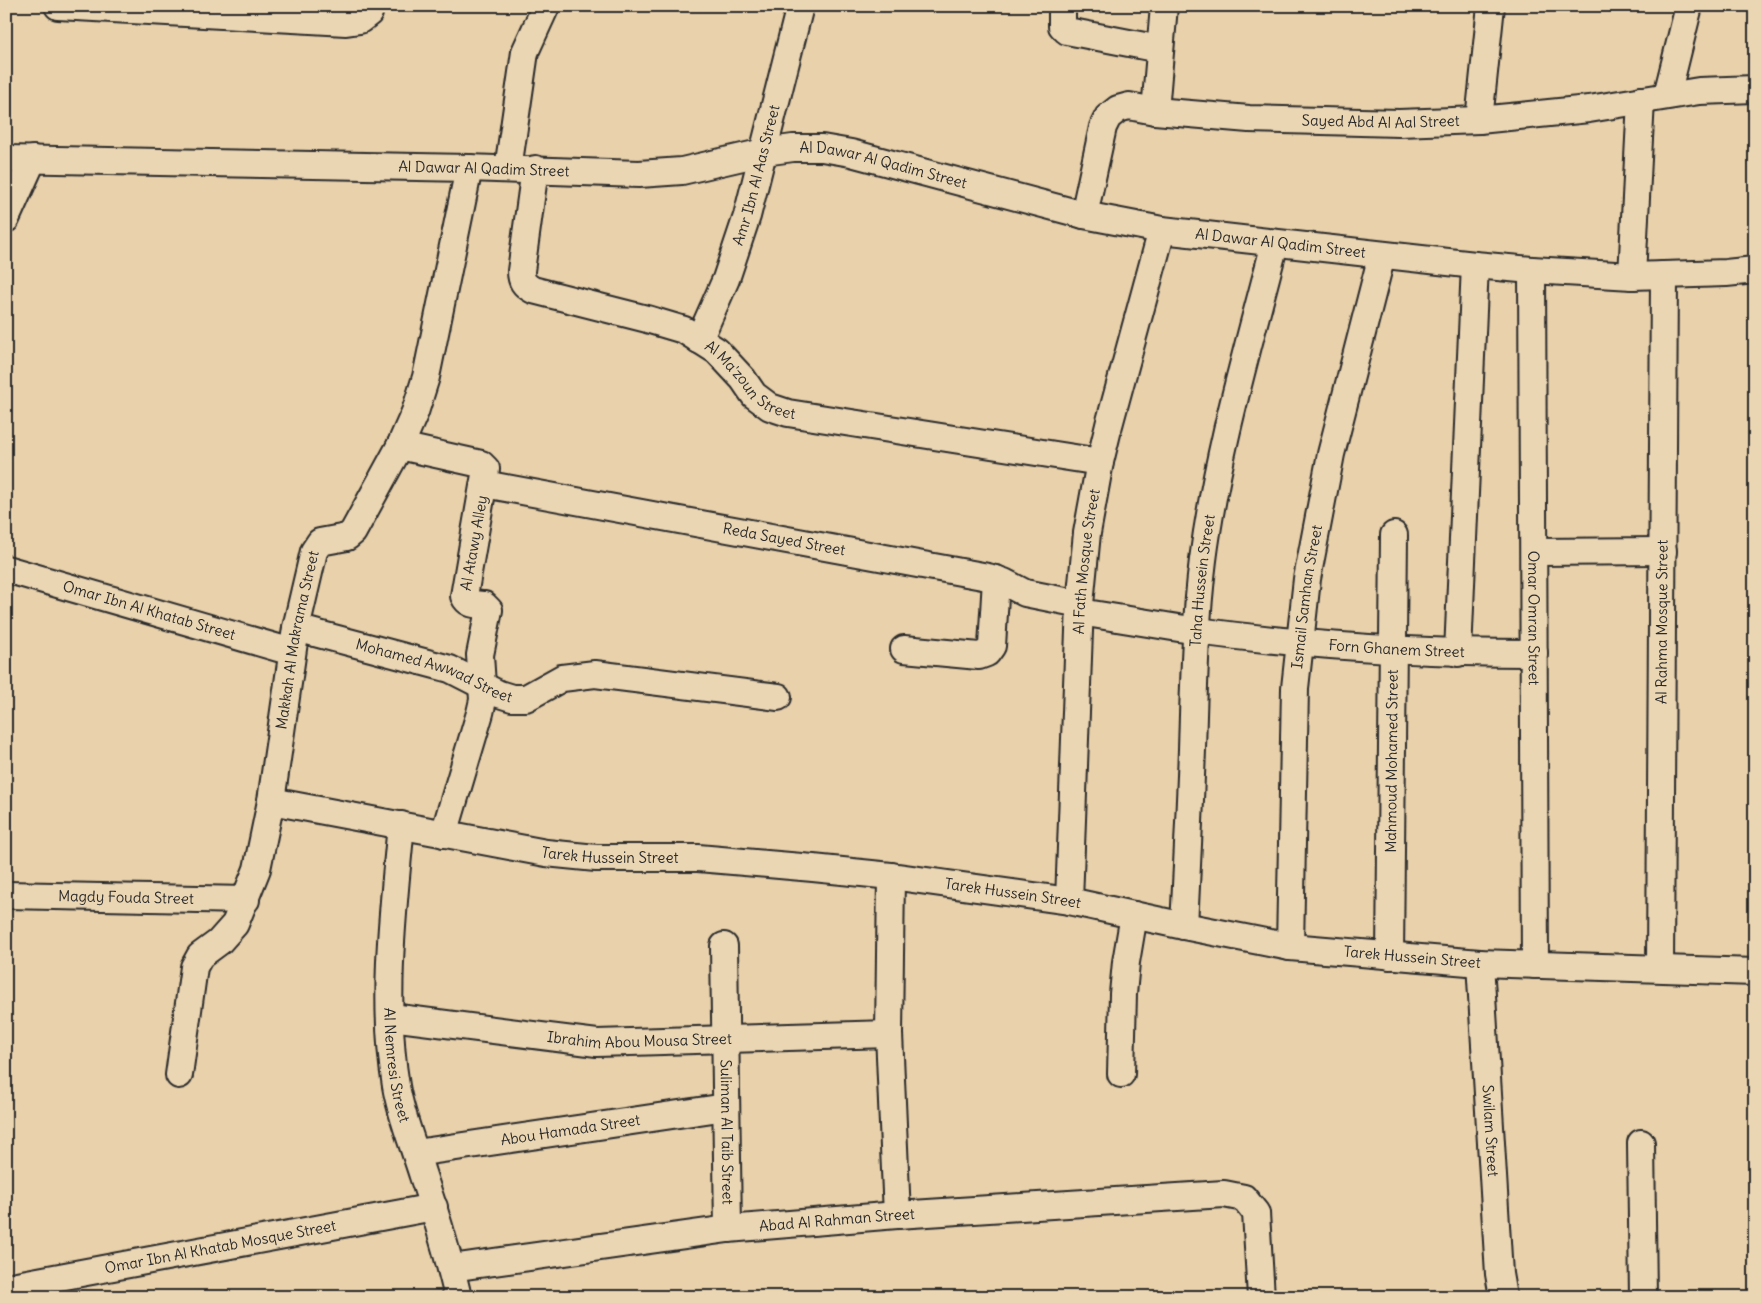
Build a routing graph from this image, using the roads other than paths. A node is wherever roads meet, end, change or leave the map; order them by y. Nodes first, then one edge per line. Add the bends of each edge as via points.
1 (58, 6) edge
2 (370, 6) edge
3 (546, 6) edge
4 (800, 6) edge
5 (1062, 6) edge
6 (1164, 6) edge
7 (1491, 6) edge
8 (1688, 6) edge
9 (1160, 49) junction
10 (1755, 89) edge
11 (1667, 95) junction
12 (1641, 100) junction
13 (1155, 111) junction
14 (1479, 120) junction
15 (764, 152) junction
16 (6, 159) edge
17 (33, 159) junction
18 (468, 168) junction
19 (508, 169) junction
20 (535, 169) junction
21 (1084, 216) junction
22 (6, 219) edge
23 (1162, 230) junction
24 (1275, 243) junction
25 (1382, 255) junction
26 (1475, 265) junction
27 (1532, 270) junction
28 (1755, 270) edge
29 (1664, 275) junction
30 (1632, 276) junction
31 (699, 340) junction
32 (400, 446) junction
33 (1100, 462) junction
34 (484, 484) junction
35 (1394, 535) dead end
36 (1663, 551) junction
37 (1534, 552) junction
38 (6, 569) edge
39 (996, 579) junction
40 (1080, 608) junction
41 (1196, 630) junction
42 (294, 640) junction
43 (1299, 642) junction
44 (904, 649) dead end
45 (1393, 650) junction
46 (1458, 653) junction
47 (1534, 654) junction
48 (482, 685) junction
49 (778, 697) dead end
50 (271, 801) junction
51 (401, 825) junction
52 (444, 834) junction
53 (891, 876) junction
54 (6, 896) edge
55 (246, 900) junction
56 (1069, 901) junction
57 (1134, 915) junction
58 (1184, 926) junction
59 (724, 946) dead end
60 (1290, 947) junction
61 (1390, 956) junction
62 (1480, 963) junction
63 (1535, 965) junction
64 (1660, 968) junction
65 (1755, 972) edge
66 (391, 1017) junction
67 (889, 1034) junction
68 (725, 1039) junction
69 (1121, 1074) dead end
70 (179, 1075) dead end
71 (726, 1107) junction
72 (1642, 1143) dead end
73 (416, 1153) junction
74 (434, 1207) junction
75 (898, 1215) junction
76 (728, 1229) junction
77 (452, 1268) junction
78 (6, 1287) edge
79 (458, 1297) edge
80 (1260, 1297) edge
81 (1503, 1297) edge
82 (1643, 1297) edge

1 - 2 street via 346,22 360,20 369,13
3 - 19 street via 525,52
4 - 15 street, Amr Ibn Al Aas Street
5 - 9 street via 1062,26 1067,31
6 - 9 street
7 - 14 street
8 - 11 street
9 - 13 street
10 - 11 street, Sayed Abd Al Aal Street
11 - 12 street, Sayed Abd Al Aal Street
12 - 14 street, Sayed Abd Al Aal Street via 1589,109
12 - 30 street
13 - 14 street, Sayed Abd Al Aal Street via 1249,119 1381,123
13 - 21 street, Sayed Abd Al Aal Street via 1130,106 1118,109 1108,118 1103,127
15 - 20 street, Al Dawar Al Qadim Street via 682,171 639,174
15 - 21 street, Al Dawar Al Qadim Street via 822,148 851,153
15 - 31 street, Amr Ibn Al Aas Street via 729,270
16 - 17 street, Al Dawar Al Qadim Street
17 - 18 street, Al Dawar Al Qadim Street
17 - 22 street
18 - 19 street, Al Dawar Al Qadim Street
18 - 32 street, Makkah Al Makrama Street via 426,376
19 - 20 street, Al Dawar Al Qadim Street
20 - 31 street, Al Ma'zoun Street via 520,271 525,286 684,330
21 - 23 street, Al Dawar Al Qadim Street
23 - 24 street, Al Dawar Al Qadim Street
23 - 33 street, Al Fath Mosque Street
24 - 25 street, Al Dawar Al Qadim Street
24 - 41 street, Taha Hussein Street via 1221,456 1203,560
25 - 26 street, Al Dawar Al Qadim Street
25 - 43 street, Ismail Samhan Street via 1331,454 1308,570
26 - 27 street, Al Dawar Al Qadim Street
26 - 46 street
27 - 30 street, Al Dawar Al Qadim Street
27 - 37 street, Omar Omran Street
28 - 29 street, Al Dawar Al Qadim Street
29 - 30 street, Al Dawar Al Qadim Street
29 - 36 street, Al Rahma Mosque Street
31 - 33 street, Al Ma'zoun Street via 717,351 754,395 770,407 788,413
32 - 34 street, Al Atawy Alley via 481,464 486,469
32 - 42 street, Makkah Al Makrama Street via 353,532 347,537 326,540 316,546
33 - 40 street, Al Fath Mosque Street via 1087,533
34 - 39 street, Reda Sayed Street
34 - 48 street, Al Atawy Alley via 464,596 471,604 484,605 489,610 480,655
35 - 45 street, Mahmoud Mohamed Street
36 - 37 street
36 - 64 street, Al Rahma Mosque Street
37 - 47 street, Omar Omran Street
38 - 42 street, Omar Ibn Al Khatab Street
39 - 40 street, Reda Sayed Street via 1025,594
39 - 44 street via 992,646 987,653 979,656
40 - 41 street, Forn Ghanem Street
40 - 56 street, Al Fath Mosque Street
41 - 43 street, Forn Ghanem Street
41 - 58 street, Taha Hussein Street
42 - 48 street, Mohamed Awwad Street via 450,669
42 - 50 street, Makkah Al Makrama Street
43 - 45 street, Forn Ghanem Street
43 - 60 street, Ismail Samhan Street via 1293,733
45 - 46 street, Forn Ghanem Street
45 - 61 street, Mahmoud Mohamed Street
46 - 47 street, Forn Ghanem Street
47 - 63 street, Omar Omran Street
48 - 49 street, Mohamed Awwad Street via 505,696 526,698 562,678 595,674
48 - 52 street, Al Atawy Alley via 480,713
50 - 51 street, Tarek Hussein Street
50 - 55 street, Makkah Al Makrama Street via 257,869
51 - 52 street, Tarek Hussein Street
51 - 66 street, Al Nemresi Street via 394,906
52 - 53 street, Tarek Hussein Street via 497,845 596,858 698,858
53 - 56 street, Tarek Hussein Street
53 - 67 street
54 - 55 street, Magdy Fouda Street
55 - 70 street, Makkah Al Makrama Street via 235,924 220,942 200,956 194,967
56 - 57 street, Tarek Hussein Street
57 - 58 street, Tarek Hussein Street
57 - 69 street via 1123,994
58 - 60 street, Tarek Hussein Street
59 - 68 street, Suliman Al Taib Street
60 - 61 street, Tarek Hussein Street
61 - 62 street, Tarek Hussein Street
62 - 63 street, Tarek Hussein Street
62 - 81 street, Swilam Street
63 - 64 street, Tarek Hussein Street
64 - 65 street, Tarek Hussein Street
66 - 68 street, Ibrahim Abou Mousa Street via 597,1043
66 - 73 street, Al Nemresi Street via 396,1087
67 - 68 street, Ibrahim Abou Mousa Street
67 - 75 street
68 - 71 street, Suliman Al Taib Street
71 - 73 street, Abou Hamada Street
71 - 76 street, Suliman Al Taib Street
72 - 82 street
73 - 74 street, Al Nemresi Street
74 - 77 street, Al Nemresi Street
74 - 78 street, Omar Ibn Al Khatab Mosque Street
75 - 76 street, Abad Al Rahman Street
75 - 80 street, Abad Al Rahman Street via 1224,1194 1244,1198 1256,1213
76 - 77 street, Abad Al Rahman Street
77 - 79 street, Al Nemresi Street

